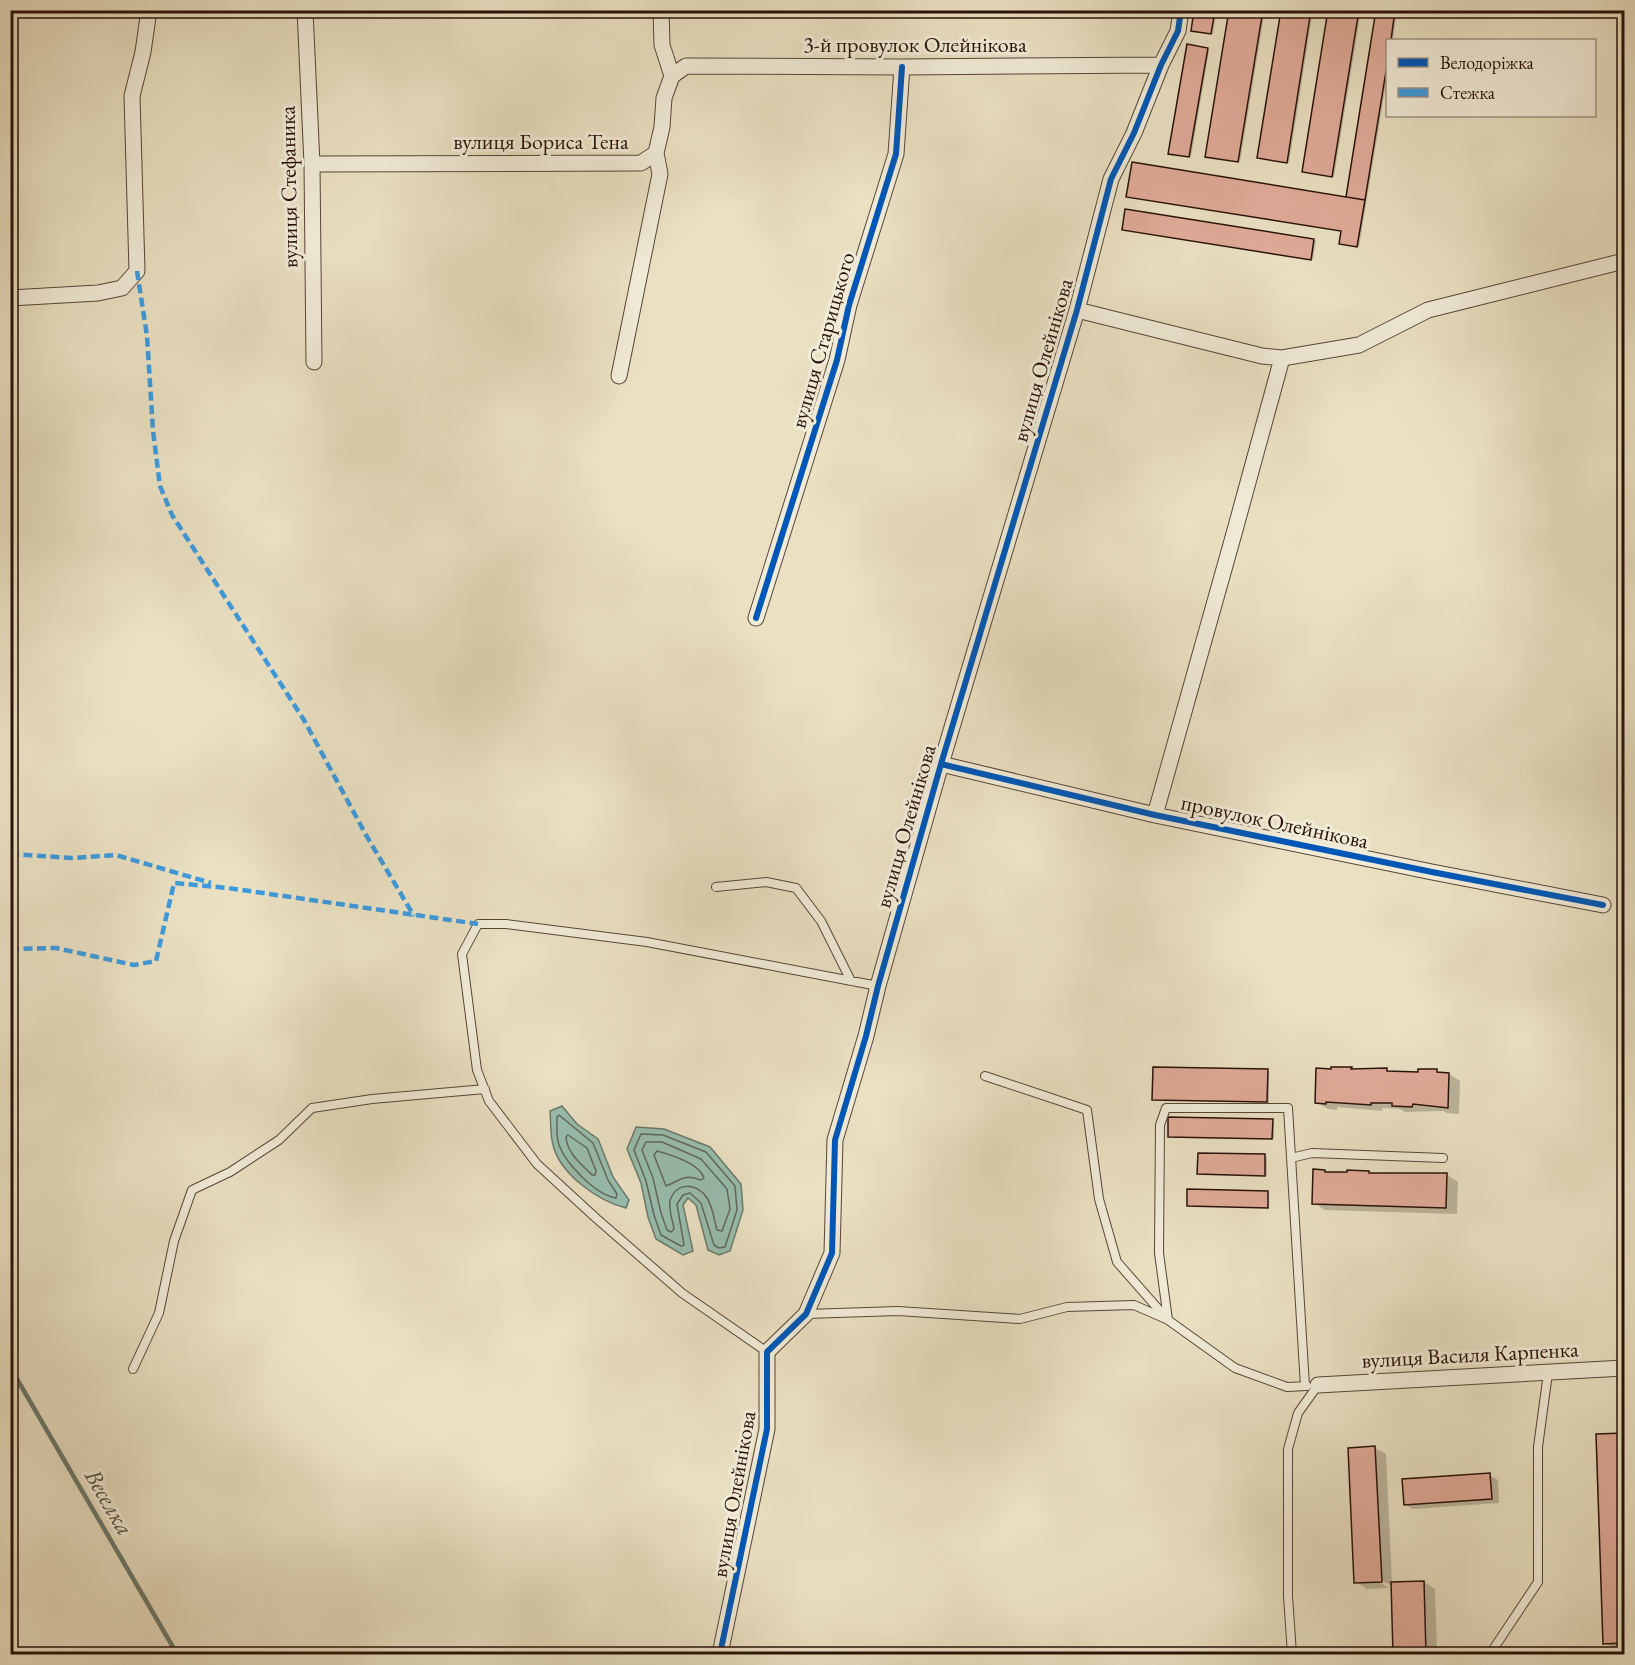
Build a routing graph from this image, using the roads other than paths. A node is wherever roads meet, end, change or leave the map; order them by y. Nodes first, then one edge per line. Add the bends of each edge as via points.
1 (149, 10) edge
2 (305, 10) edge
3 (661, 10) edge
4 (1180, 10) edge
5 (1161, 65) junction
6 (902, 67) junction
7 (672, 76) junction
8 (656, 153) junction
9 (312, 164) junction
10 (1624, 261) edge
11 (10, 298) edge
12 (1077, 310) junction
13 (1282, 358) junction
14 (314, 362) dead end
15 (619, 376) dead end
16 (756, 618) dead end
17 (941, 764) junction
18 (1155, 815) junction
19 (716, 887) dead end
20 (1603, 904) dead end
21 (851, 981) junction
22 (878, 986) junction
23 (985, 1076) dead end
24 (485, 1089) junction
25 (1291, 1158) junction
26 (1443, 1158) dead end
27 (806, 1314) junction
28 (1168, 1320) junction
29 (767, 1352) junction
30 (1624, 1368) edge
31 (133, 1369) dead end
32 (1548, 1372) junction
33 (1311, 1386) junction
34 (720, 1654) edge
35 (1292, 1654) edge
36 (1490, 1654) edge

1 - 11 street via 132,96 137,271 122,288
2 - 9 street, вулиця Стефаника
3 - 7 street via 662,45
4 - 5 street, вулиця Олейнікова via 1178,31
5 - 6 street, 3-й провулок Олейнікова
5 - 12 street, вулиця Олейнікова via 1134,133 1110,179
6 - 7 street, 3-й провулок Олейнікова via 686,66
6 - 16 street, вулиця Старицького via 896,154 849,306 837,360
7 - 8 street, вулиця Бориса Тена via 664,98
8 - 9 street, вулиця Бориса Тена via 640,164
8 - 15 street via 660,174
9 - 14 street, вулиця Стефаника
10 - 13 street via 1428,310 1359,345
12 - 13 street
12 - 17 street, вулиця Олейнікова
13 - 18 street, провулок Олейнікова
17 - 18 street, провулок Олейнікова
17 - 22 street, вулиця Олейнікова
18 - 20 street, провулок Олейнікова
19 - 21 lane via 766,882 796,888 821,921
21 - 22 lane
21 - 24 lane via 647,942 478,924 462,954 477,1070
22 - 27 street, вулиця Олейнікова via 836,1140 832,1253
23 - 28 lane via 1087,1110 1099,1199 1117,1262
24 - 29 lane via 489,1101 537,1164 682,1293
24 - 31 lane via 312,1108 279,1140 230,1172 192,1190 174,1241 159,1313
25 - 26 lane via 1312,1153
25 - 28 lane via 1288,1108 1166,1108 1160,1125 1159,1253
25 - 33 lane
27 - 28 lane via 898,1311 1020,1320 1067,1307 1134,1305
27 - 29 street, вулиця Олейнікова
28 - 33 lane via 1235,1368 1287,1387
29 - 34 street, вулиця Олейнікова via 767,1429
30 - 32 street, вулиця Василя Карпенка
32 - 33 street, вулиця Василя Карпенка
32 - 36 lane via 1538,1447 1538,1582
33 - 35 lane via 1288,1449

